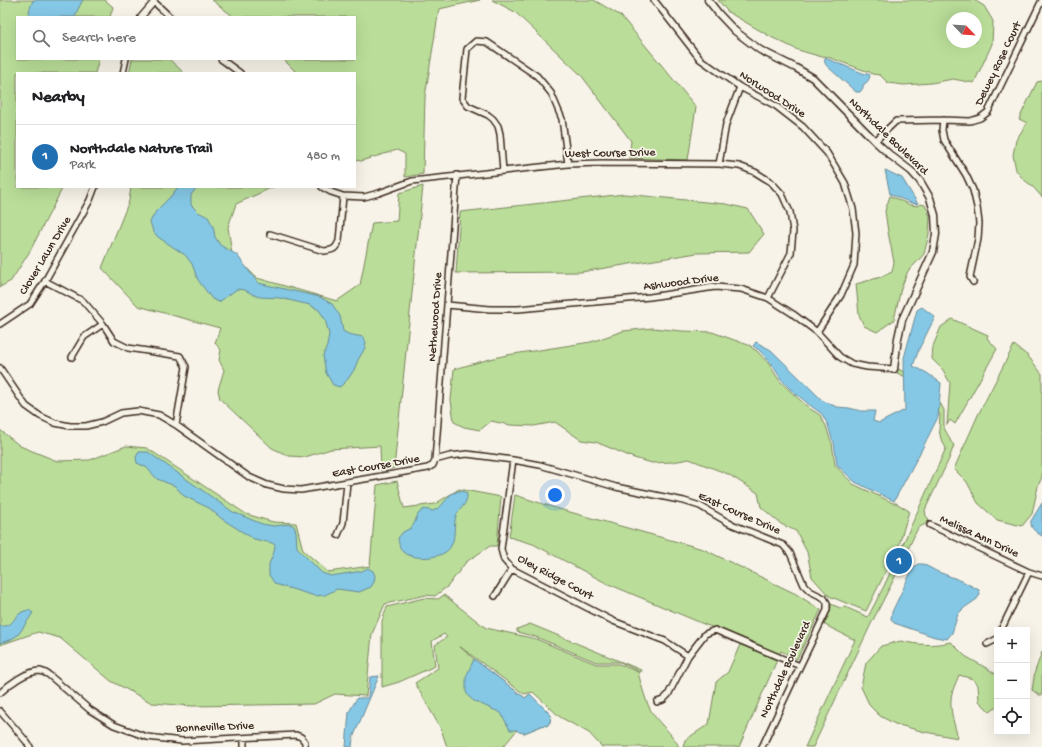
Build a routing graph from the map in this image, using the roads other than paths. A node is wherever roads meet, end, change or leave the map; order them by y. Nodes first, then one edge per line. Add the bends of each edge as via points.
1 (654, 0) edge
2 (708, 0) edge
3 (1041, 0) edge
4 (153, 1) edge
5 (142, 16) edge
6 (169, 16) edge
7 (126, 60) edge
8 (222, 60) edge
9 (123, 72) edge
10 (239, 72) edge
11 (740, 87) junction
12 (943, 120) junction
13 (875, 141) junction
14 (568, 164) junction
15 (719, 164) junction
16 (503, 171) junction
17 (457, 175) junction
18 (95, 188) edge
19 (324, 188) edge
20 (343, 196) junction
21 (270, 234) dead end
22 (45, 281) junction
23 (973, 282) dead end
24 (768, 298) junction
25 (447, 305) junction
26 (0, 324) edge
27 (103, 324) junction
28 (817, 332) junction
29 (72, 357) dead end
30 (0, 368) edge
31 (894, 369) joint
32 (176, 425) junction
33 (435, 460) junction
34 (513, 460) junction
35 (346, 483) junction
36 (930, 525) dead end
37 (338, 535) dead end
38 (512, 569) junction
39 (1029, 572) junction
40 (1042, 576) edge
41 (495, 596) dead end
42 (827, 603) joint
43 (1002, 627) edge
44 (994, 641) edge
45 (987, 644) dead end
46 (688, 656) junction
47 (800, 666) junction
48 (0, 693) edge
49 (657, 702) dead end
50 (0, 711) edge
51 (244, 738) junction
52 (182, 741) junction
53 (30, 747) edge
54 (182, 747) edge
55 (244, 747) edge
56 (305, 747) edge
57 (762, 747) edge

1 - 11 street, Norwood Drive via 700,59
2 - 13 street, Northdale Boulevard via 735,31 760,50 813,78
3 - 12 street, Dewey Rose Court via 988,112 970,121
4 - 5 street
4 - 6 street
7 - 9 street
8 - 10 street
11 - 15 street via 726,124
11 - 28 street, Norwood Drive via 776,106 803,128 827,153 845,183 853,209 856,233 854,265 841,295
12 - 13 street, Dewey Rose Court via 896,121
12 - 23 street via 944,140 973,190 977,207 978,239 970,277
13 - 31 street, Northdale Boulevard via 920,181 930,198 935,215 936,234 932,252 902,320
14 - 15 street, West Course Drive
14 - 16 street, West Course Drive
14 - 16 street via 562,118 551,92 538,76 487,42 476,41 467,49 462,98 468,106 488,115 498,126
15 - 24 street, West Course Drive via 739,166 771,182 782,194 790,212 793,230 791,253
16 - 17 street, West Course Drive
17 - 20 street, West Course Drive via 412,181 364,197
17 - 25 street, Nethewood Drive
18 - 22 street, Clover Lawn Drive
19 - 20 street, West Course Drive
20 - 21 street via 340,241 332,250 324,251
22 - 26 street, Clover Lawn Drive via 30,304
22 - 27 street via 83,301
24 - 25 street, Ashwood Drive via 741,289 715,286 650,297 518,309
24 - 28 street, Ashwood Drive
25 - 33 street, Nethewood Drive
27 - 29 street via 84,338
27 - 32 street via 114,341 128,348 180,356 186,367
28 - 31 street, Ashwood Drive via 840,357 852,364
30 - 32 street, East Course Drive via 26,406 55,423 86,426 121,413 138,411 159,415
32 - 35 street, East Course Drive via 249,477 267,485 301,490
33 - 34 street, East Course Drive via 467,454
33 - 35 street, East Course Drive via 428,468
34 - 38 street, Oley Ridge Court via 501,549 504,560
34 - 42 street, East Course Drive via 700,506 729,523 783,545 790,553 804,585 824,598
35 - 37 street via 343,523
36 - 39 street, Melissa Ann Drive
38 - 41 street
38 - 46 street, Oley Ridge Court via 613,621 665,641
39 - 40 street, Melissa Ann Drive
39 - 43 street
42 - 47 street, Northdale Boulevard via 827,610
44 - 45 street
46 - 47 street via 704,634 715,630
46 - 49 street via 668,695
47 - 57 street, Northdale Boulevard
48 - 52 street, Bonneville Drive via 18,679 42,671 90,710 114,725 147,737
50 - 53 street
51 - 52 street, Bonneville Drive
51 - 55 street
51 - 56 street, Bonneville Drive via 296,735 305,742
52 - 54 street

